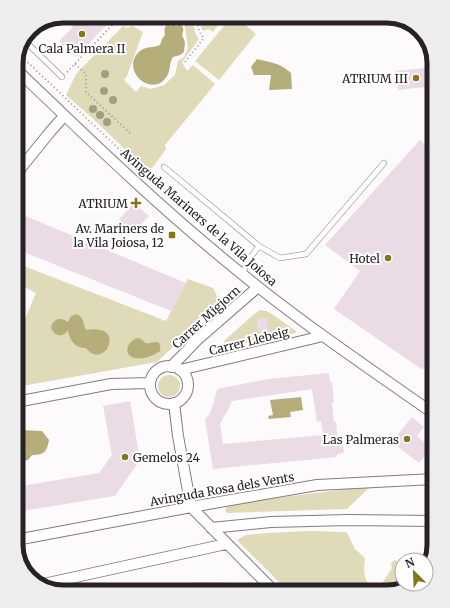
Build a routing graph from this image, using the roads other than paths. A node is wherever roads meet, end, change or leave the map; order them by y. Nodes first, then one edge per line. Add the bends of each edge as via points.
1 (28, 43) edge
2 (23, 76) edge
3 (62, 78) road end
4 (64, 116) junction
5 (384, 163) dead end
6 (23, 165) edge
7 (164, 167) dead end
8 (259, 246) junction
9 (242, 274) junction
10 (258, 286) junction
11 (323, 336) junction
12 (176, 369) junction
13 (150, 383) junction
14 (23, 401) edge
15 (174, 403) junction
16 (427, 409) edge
17 (427, 479) edge
18 (191, 507) junction
19 (427, 521) edge
20 (211, 528) junction
21 (23, 539) edge
22 (226, 544) junction
23 (50, 583) edge
24 (268, 585) edge

1 - 3 lane
2 - 4 street, Avinguda Mariners de la Vila Joiosa
4 - 6 street
4 - 9 street, Avinguda Mariners de la Vila Joiosa
5 - 8 lane via 306,254 280,258
7 - 8 lane
8 - 9 lane
9 - 10 street, Avinguda Mariners de la Vila Joiosa
10 - 11 street, Avinguda Mariners de la Vila Joiosa
10 - 12 street, Carrer Migjorn via 191,346
11 - 12 street, Carrer Llebeig
11 - 16 street, Avinguda Mariners de la Vila Joiosa
12 - 13 street via 160,369 155,372
12 - 15 street via 184,375 188,386 184,397
13 - 14 street via 111,384
13 - 15 street via 152,395 156,400
15 - 18 street
17 - 18 street, Avinguda Rosa dels Vents via 317,485
18 - 20 street
18 - 21 street, Avinguda Rosa dels Vents
19 - 20 street via 271,522
20 - 22 street
22 - 23 street
22 - 24 street

